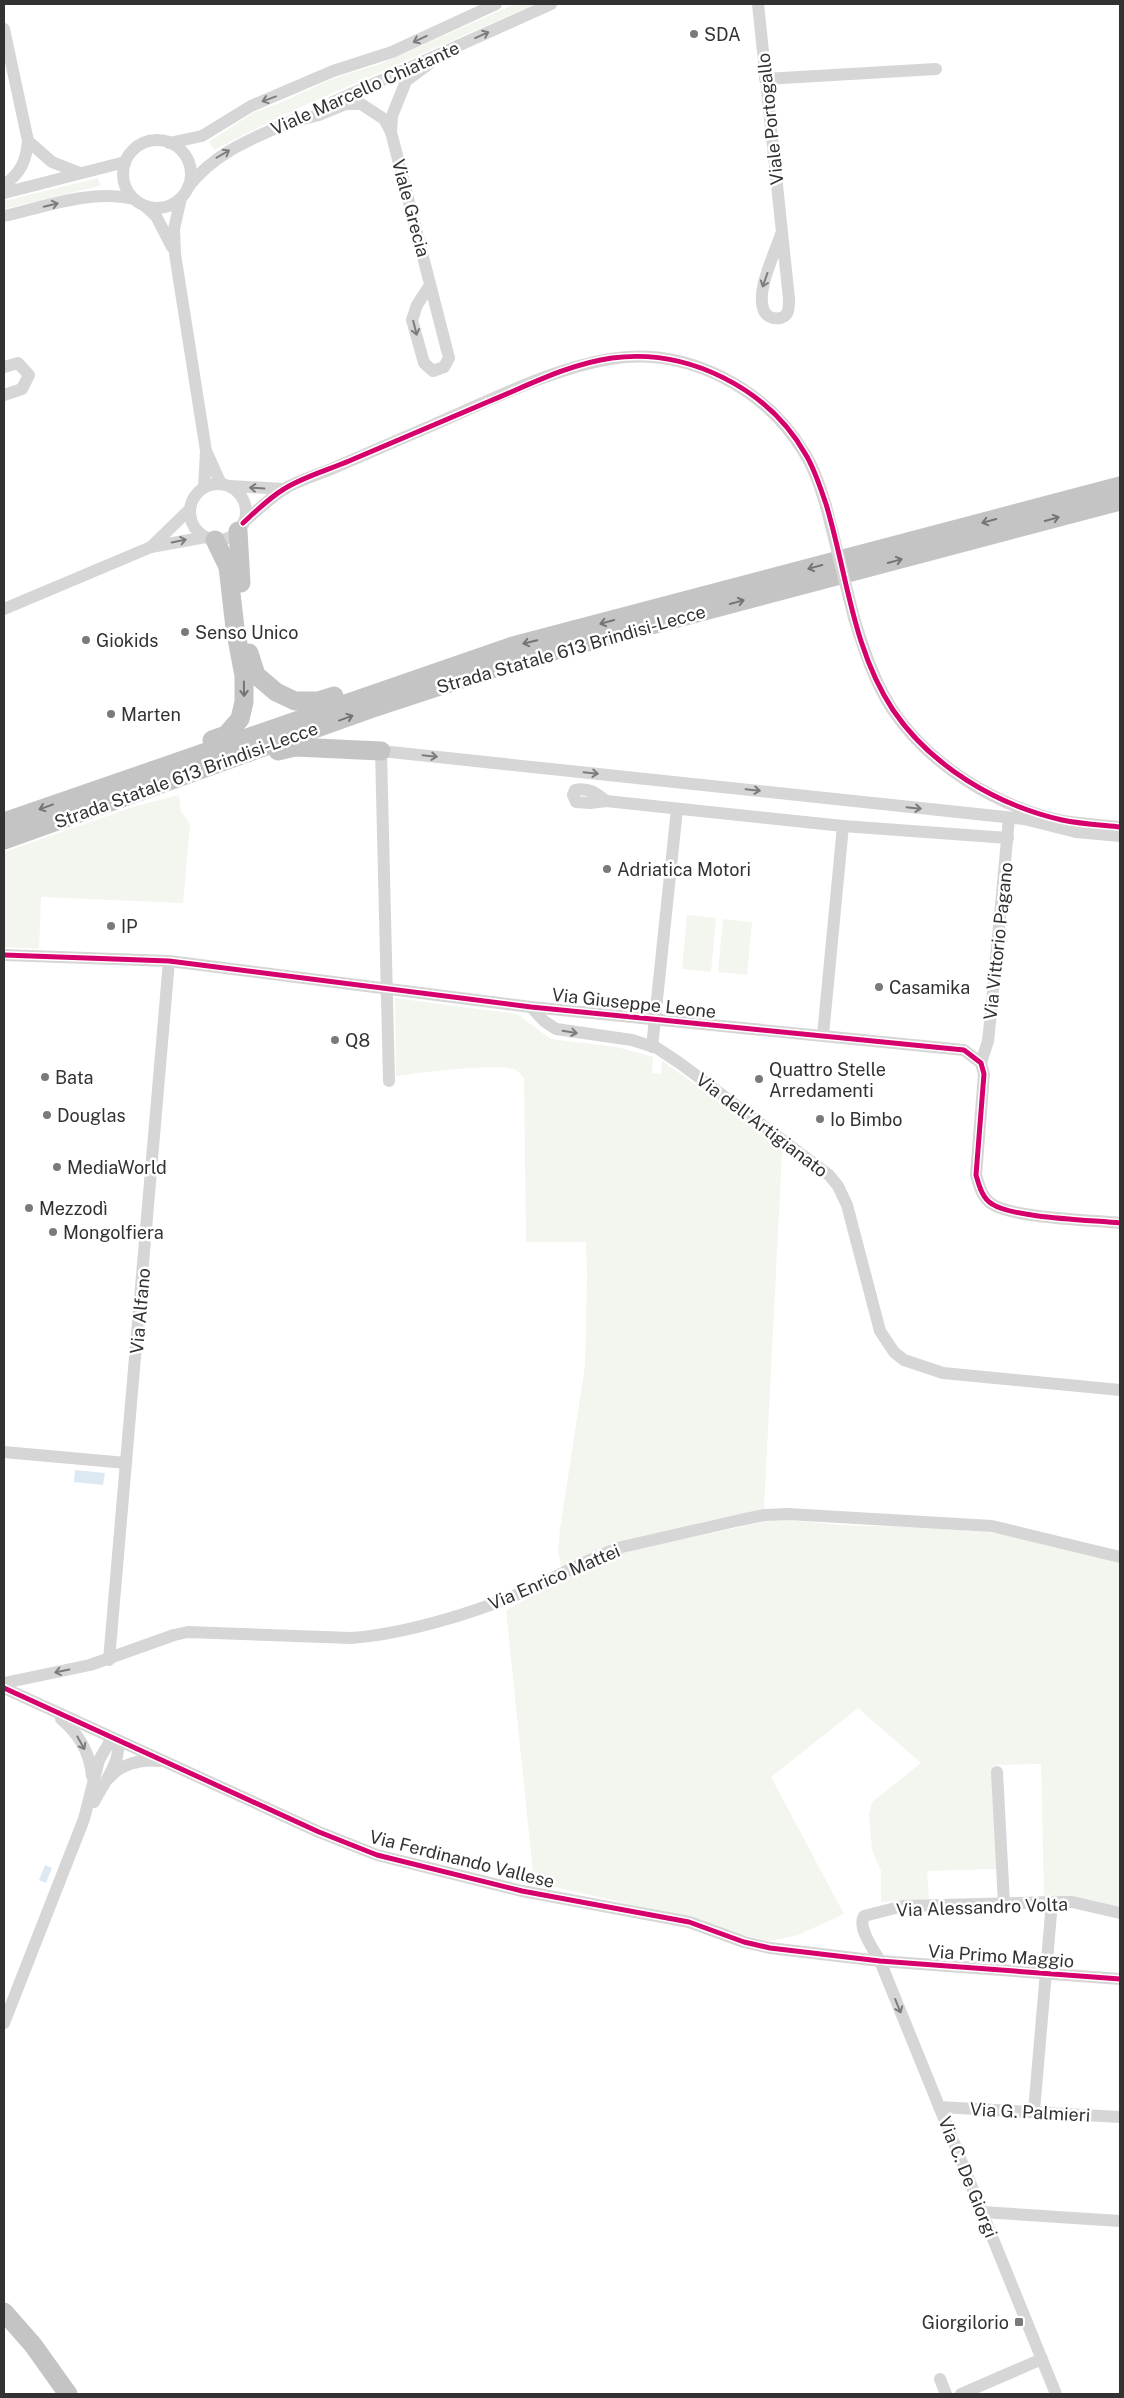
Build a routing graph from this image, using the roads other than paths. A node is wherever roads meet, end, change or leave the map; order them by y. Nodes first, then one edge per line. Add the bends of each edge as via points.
1 (471, 4) edge
2 (496, 4) edge
3 (552, 4) edge
4 (758, 4) edge
5 (450, 25) junction
6 (4, 29) edge
7 (438, 55) junction
8 (936, 69) dead end
9 (765, 78) junction
10 (288, 122) junction
11 (391, 132) junction
12 (28, 141) junction
13 (169, 143) junction
14 (125, 162) junction
15 (83, 173) junction
16 (4, 185) edge
17 (188, 187) junction
18 (4, 193) edge
19 (181, 198) junction
20 (133, 199) junction
21 (144, 206) junction
22 (4, 216) edge
23 (781, 234) junction
24 (175, 254) junction
25 (430, 284) junction
26 (4, 367) edge
27 (4, 395) edge
28 (206, 451) junction
29 (225, 485) junction
30 (1120, 486) edge
31 (204, 487) junction
32 (285, 488) junction
33 (1120, 501) edge
34 (190, 509) junction
35 (241, 527) junction
36 (210, 538) junction
37 (151, 547) junction
38 (4, 609) edge
39 (439, 671) junction
40 (381, 751) junction
41 (151, 788) junction
42 (81, 795) junction
43 (606, 801) dead end
44 (677, 809) junction
45 (1010, 818) junction
46 (4, 822) edge
47 (843, 826) junction
48 (1120, 827) edge
49 (1120, 836) edge
50 (1008, 838) junction
51 (4, 840) edge
52 (4, 955) edge
53 (169, 961) junction
54 (387, 989) junction
55 (531, 1007) junction
56 (656, 1019) junction
57 (823, 1035) junction
58 (652, 1046) junction
59 (980, 1064) junction
60 (389, 1082) dead end
61 (1120, 1223) edge
62 (1120, 1390) edge
63 (4, 1452) edge
64 (126, 1463) junction
65 (1120, 1557) edge
66 (109, 1660) junction
67 (4, 1683) edge
68 (4, 1688) edge
69 (52, 1711) junction
70 (117, 1740) junction
71 (168, 1763) junction
72 (997, 1772) dead end
73 (98, 1785) junction
74 (1052, 1902) junction
75 (1004, 1903) junction
76 (1120, 1913) edge
77 (880, 1961) junction
78 (1046, 1973) junction
79 (1120, 1979) edge
80 (4, 2024) edge
81 (939, 2107) junction
82 (1034, 2111) junction
83 (1120, 2117) edge
84 (982, 2212) junction
85 (1120, 2222) edge
86 (4, 2315) edge
87 (1042, 2359) junction
88 (940, 2379) dead end
89 (54, 2394) edge
90 (68, 2394) edge
91 (946, 2394) edge
92 (961, 2394) edge
93 (1056, 2394) edge

1 - 5 street
2 - 5 street, Viale Marcello Chiatante
7 -> 3 street, Viale Marcello Chiatante
4 - 9 street, Viale Portogallo
5 -> 13 street, Viale Marcello Chiatante via 392,52 333,71 251,106 202,136
6 - 12 street
7 - 10 street, Viale Marcello Chiatante
7 - 11 street, Viale Grecia via 406,82 392,116
8 - 9 street
9 - 23 street, Viale Portogallo
10 - 11 street, Viale Grecia via 320,115 346,104 361,104 384,119
17 -> 10 street, Viale Marcello Chiatante via 214,159
11 - 25 street, Viale Grecia
12 - 15 street via 52,162
12 - 16 street via 27,156 21,170
13 - 14 street, Viale Marcello Chiatante via 158,140 143,144 130,153
13 - 17 street via 178,148 189,166
14 - 15 street
14 - 20 street via 124,182
15 - 18 street
17 - 19 street, Viale Marcello Chiatante
19 - 21 street via 164,208
19 - 24 street via 174,229
20 - 21 street
22 -> 20 street via 68,201 118,195
21 - 24 street via 166,231
23 -> 23 street, Viale Portogallo via 762,286 764,311 775,319 788,312 789,299
24 - 28 street
25 -> 25 street, Viale Grecia via 412,320 424,362 433,371 444,367 449,358
26 - 27 street via 18,363 29,375 22,389
28 - 29 street
28 - 31 street
29 - 31 street
32 -> 29 street
29 - 35 street via 242,498 245,506
30 -> 39 highway, Strada Statale 613 Brindisi-Lecce via 513,646
31 - 34 street via 197,493
32 - 35 street
32 - 48 street, bridge via 555,373 611,358 668,359 721,376 748,391 771,411 806,455 826,506 865,654 879,685 908,730 952,770 978,787 1064,821
41 -> 33 highway, Strada Statale 613 Brindisi-Lecce via 370,709 519,660
34 - 36 street via 193,526
34 - 37 street
35 - 36 street via 223,539
35 - 39 highway via 238,560 247,647 256,675 276,692 296,701 318,701 403,673
37 -> 36 street
36 -> 42 highway via 228,567 244,676 240,719 226,735 110,776
37 - 38 street
39 - 42 highway, Strada Statale 613 Brindisi-Lecce
40 - 41 highway via 295,747 170,788
40 -> 45 street
40 - 54 street
41 - 51 highway, Strada Statale 613 Brindisi-Lecce
42 -> 46 highway, Strada Statale 613 Brindisi-Lecce
43 - 44 street
44 - 47 street
44 - 56 street
45 - 49 street via 1076,832
45 - 50 street, Via Vittorio Pagano
47 - 50 street
47 - 57 street
50 - 59 street, Via Vittorio Pagano via 988,1041
52 - 53 street, Via Giuseppe Leone
53 - 54 street, Via Giuseppe Leone
53 - 64 street, Via Alfano
54 - 55 street, Via Giuseppe Leone
54 - 60 street
55 - 56 street, Via Giuseppe Leone
55 -> 58 street, Via dell'Artigianato via 556,1030 632,1040
56 - 57 street, Via Giuseppe Leone
56 - 58 street
57 - 59 street, Via Giuseppe Leone via 964,1050
58 - 62 street, Via dell'Artigianato via 820,1166 838,1186 847,1205 880,1331 894,1352 904,1360 943,1373
59 - 61 street via 984,1074 976,1175 990,1203 1011,1212
63 - 64 street
64 - 66 street, Via Alfano
65 - 66 street, Via Enrico Mattei via 992,1526 765,1515 614,1550 528,1590 468,1613 369,1637 188,1632
66 -> 67 street, Via Enrico Mattei
68 - 69 street, Via Ferdinando Vallese
69 - 70 street, Via Ferdinando Vallese
69 -> 73 street via 69,1725 82,1744
70 - 71 street, Via Ferdinando Vallese
70 - 73 street via 118,1752
71 - 73 street via 136,1762
71 - 77 street, Via Ferdinando Vallese via 319,1832 378,1855 522,1891 689,1922 770,1948
72 - 75 street
73 - 80 street
74 - 75 street, Via Alessandro Volta
74 - 76 street, Via Alessandro Volta via 1072,1902
74 - 78 street
75 - 77 street, Via Alessandro Volta via 903,1906 864,1916 863,1927
77 - 78 street, Via Primo Maggio
77 -> 81 street, Via C. De Giorgi
78 - 79 street, Via Primo Maggio
78 - 82 street
81 - 82 street, Via G. Palmieri
81 - 84 street, Via C. De Giorgi
82 - 83 street, Via G. Palmieri
84 - 85 street
84 - 87 street, Via C. De Giorgi
86 - 89 highway
86 - 90 highway via 33,2345
87 - 92 street
87 - 93 street, Via C. De Giorgi
88 - 91 street

